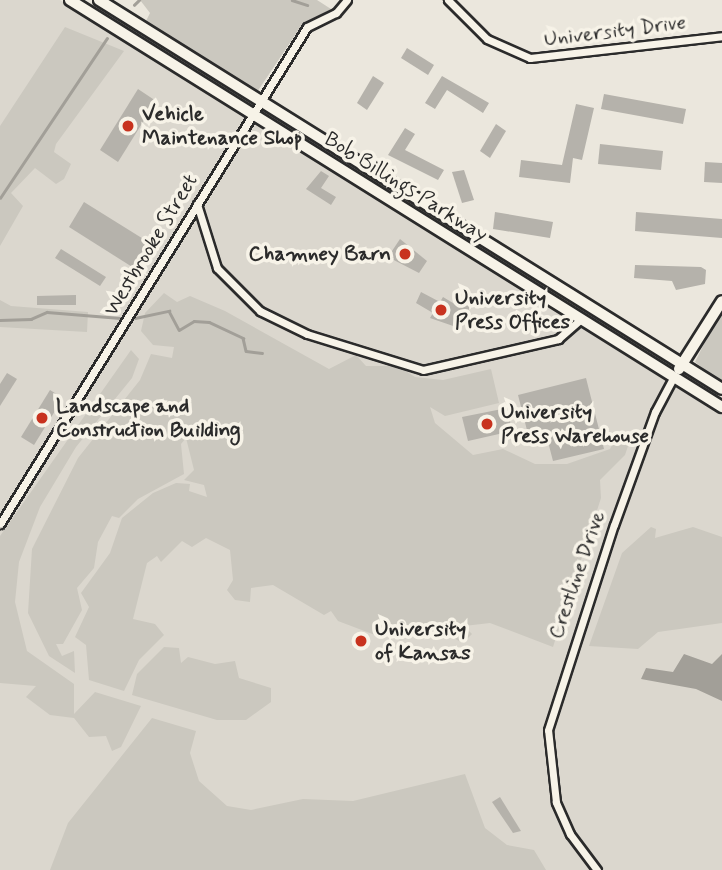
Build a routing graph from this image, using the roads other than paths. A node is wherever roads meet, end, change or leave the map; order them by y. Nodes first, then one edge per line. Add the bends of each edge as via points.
1 (70, 0) edge
2 (99, 0) edge
3 (347, 0) edge
4 (448, 0) edge
5 (722, 36) edge
6 (260, 101) junction
7 (252, 113) junction
8 (197, 204) junction
9 (722, 301) edge
10 (581, 319) junction
11 (682, 364) junction
12 (674, 377) junction
13 (722, 389) edge
14 (722, 407) edge
15 (0, 524) edge
16 (597, 870) edge

1 - 7 main road, Bob Billings Parkway
2 - 6 main road, Bob Billings Parkway
3 - 6 street, Westbrooke Street via 336,13 307,27
4 - 5 street, University Drive via 487,38 530,58
6 - 7 street, Westbrooke Street
6 - 11 main road, Bob Billings Parkway
7 - 8 street, Westbrooke Street
7 - 10 main road, Bob Billings Parkway
8 - 10 street via 217,268 260,311 307,334 423,370 558,339
8 - 15 street, Westbrooke Street
9 - 11 main road, Crestline Drive
10 - 12 main road, Bob Billings Parkway
11 - 12 main road, Crestline Drive
11 - 13 main road, Bob Billings Parkway
12 - 14 main road, Bob Billings Parkway
12 - 16 street, Crestline Drive via 655,412 614,525 548,730 556,802 570,834

